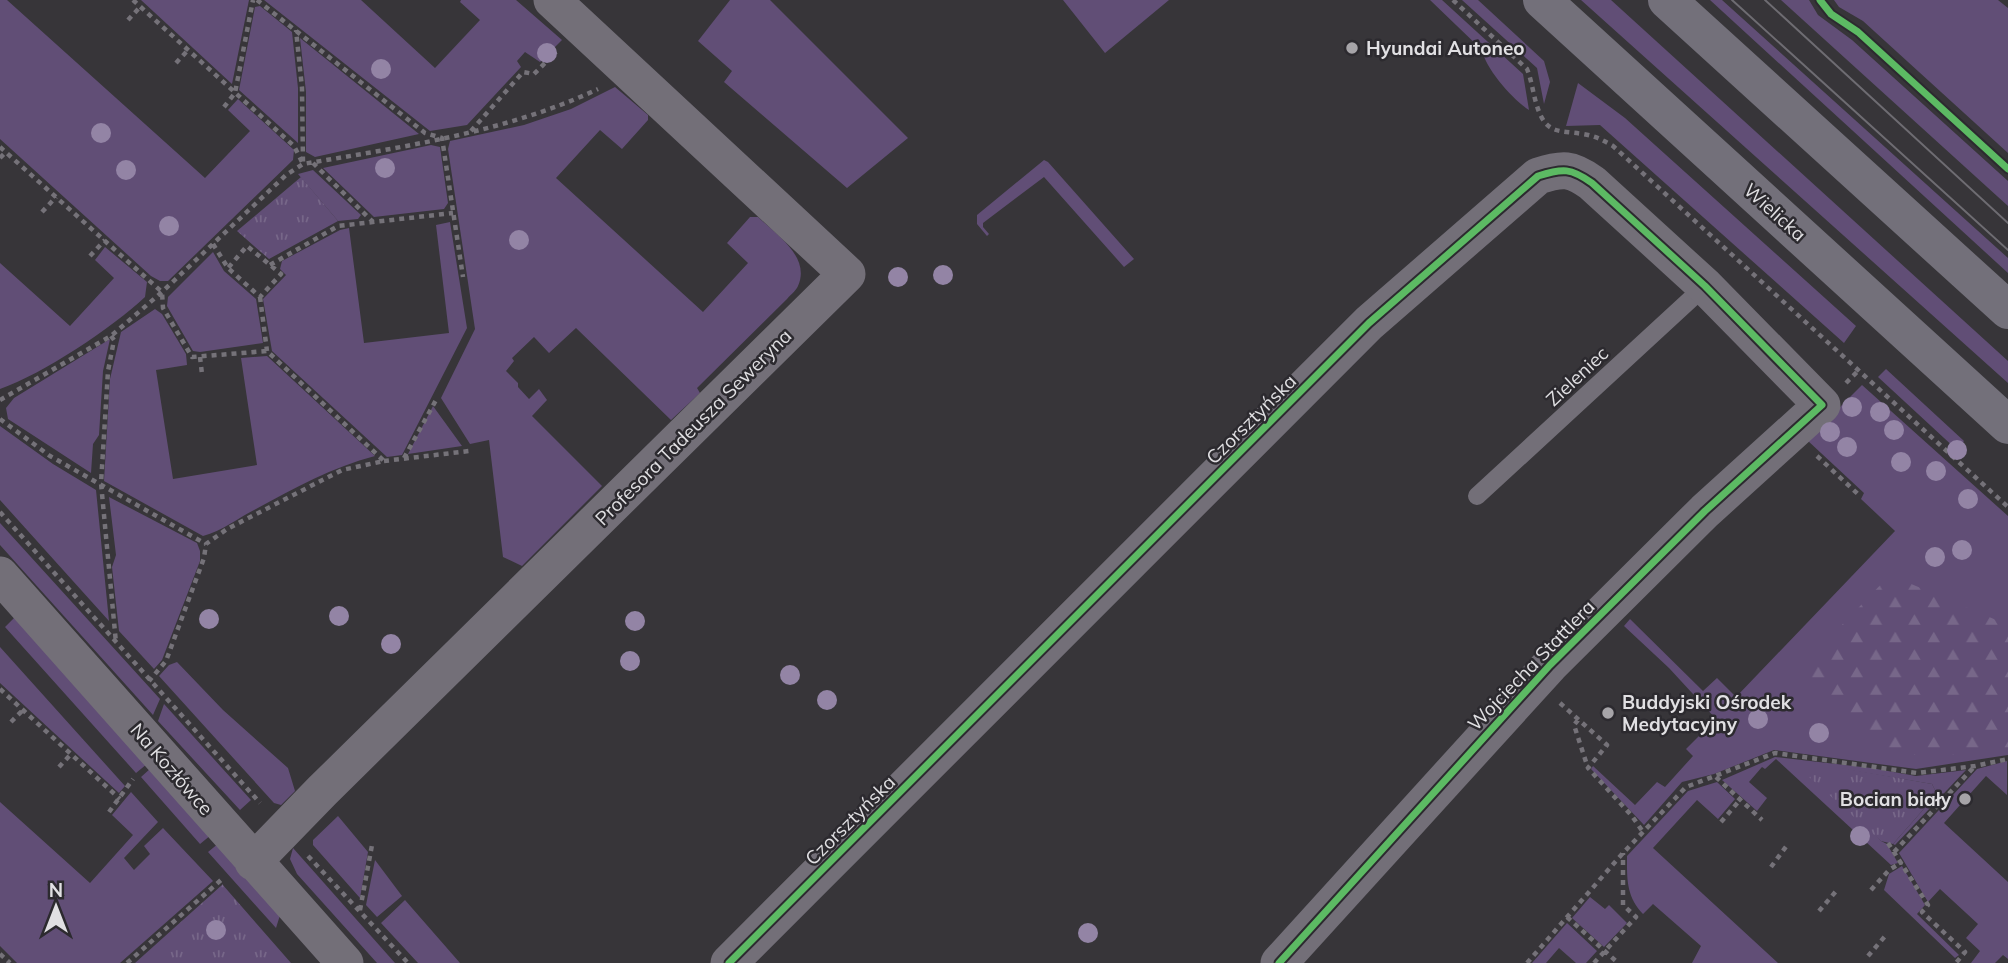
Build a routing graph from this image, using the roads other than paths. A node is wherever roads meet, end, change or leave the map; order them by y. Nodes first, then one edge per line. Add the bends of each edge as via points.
1 (552, 0) edge
2 (1542, 0) edge
3 (1667, 0) edge
4 (1705, 286) junction
5 (2008, 310) edge
6 (1822, 405) joint
7 (2008, 425) edge
8 (1477, 496) dead end
9 (0, 575) edge
10 (253, 862) junction
11 (345, 963) edge
12 (729, 963) edge
13 (1279, 963) edge

1 - 10 street, Profesora Tadeusza Seweryna via 847,275
2 - 7 main road, Wielicka
3 - 5 main road
4 - 6 street, Czorsztyńska
4 - 8 lane, Zieleniec
4 - 12 street, Czorsztyńska via 1576,171 1538,176 1369,323
6 - 13 street, Wojciecha Stattlera via 1705,510 1536,681
9 - 10 street, Na Kozłówce
10 - 11 street, Na Kozłówce

